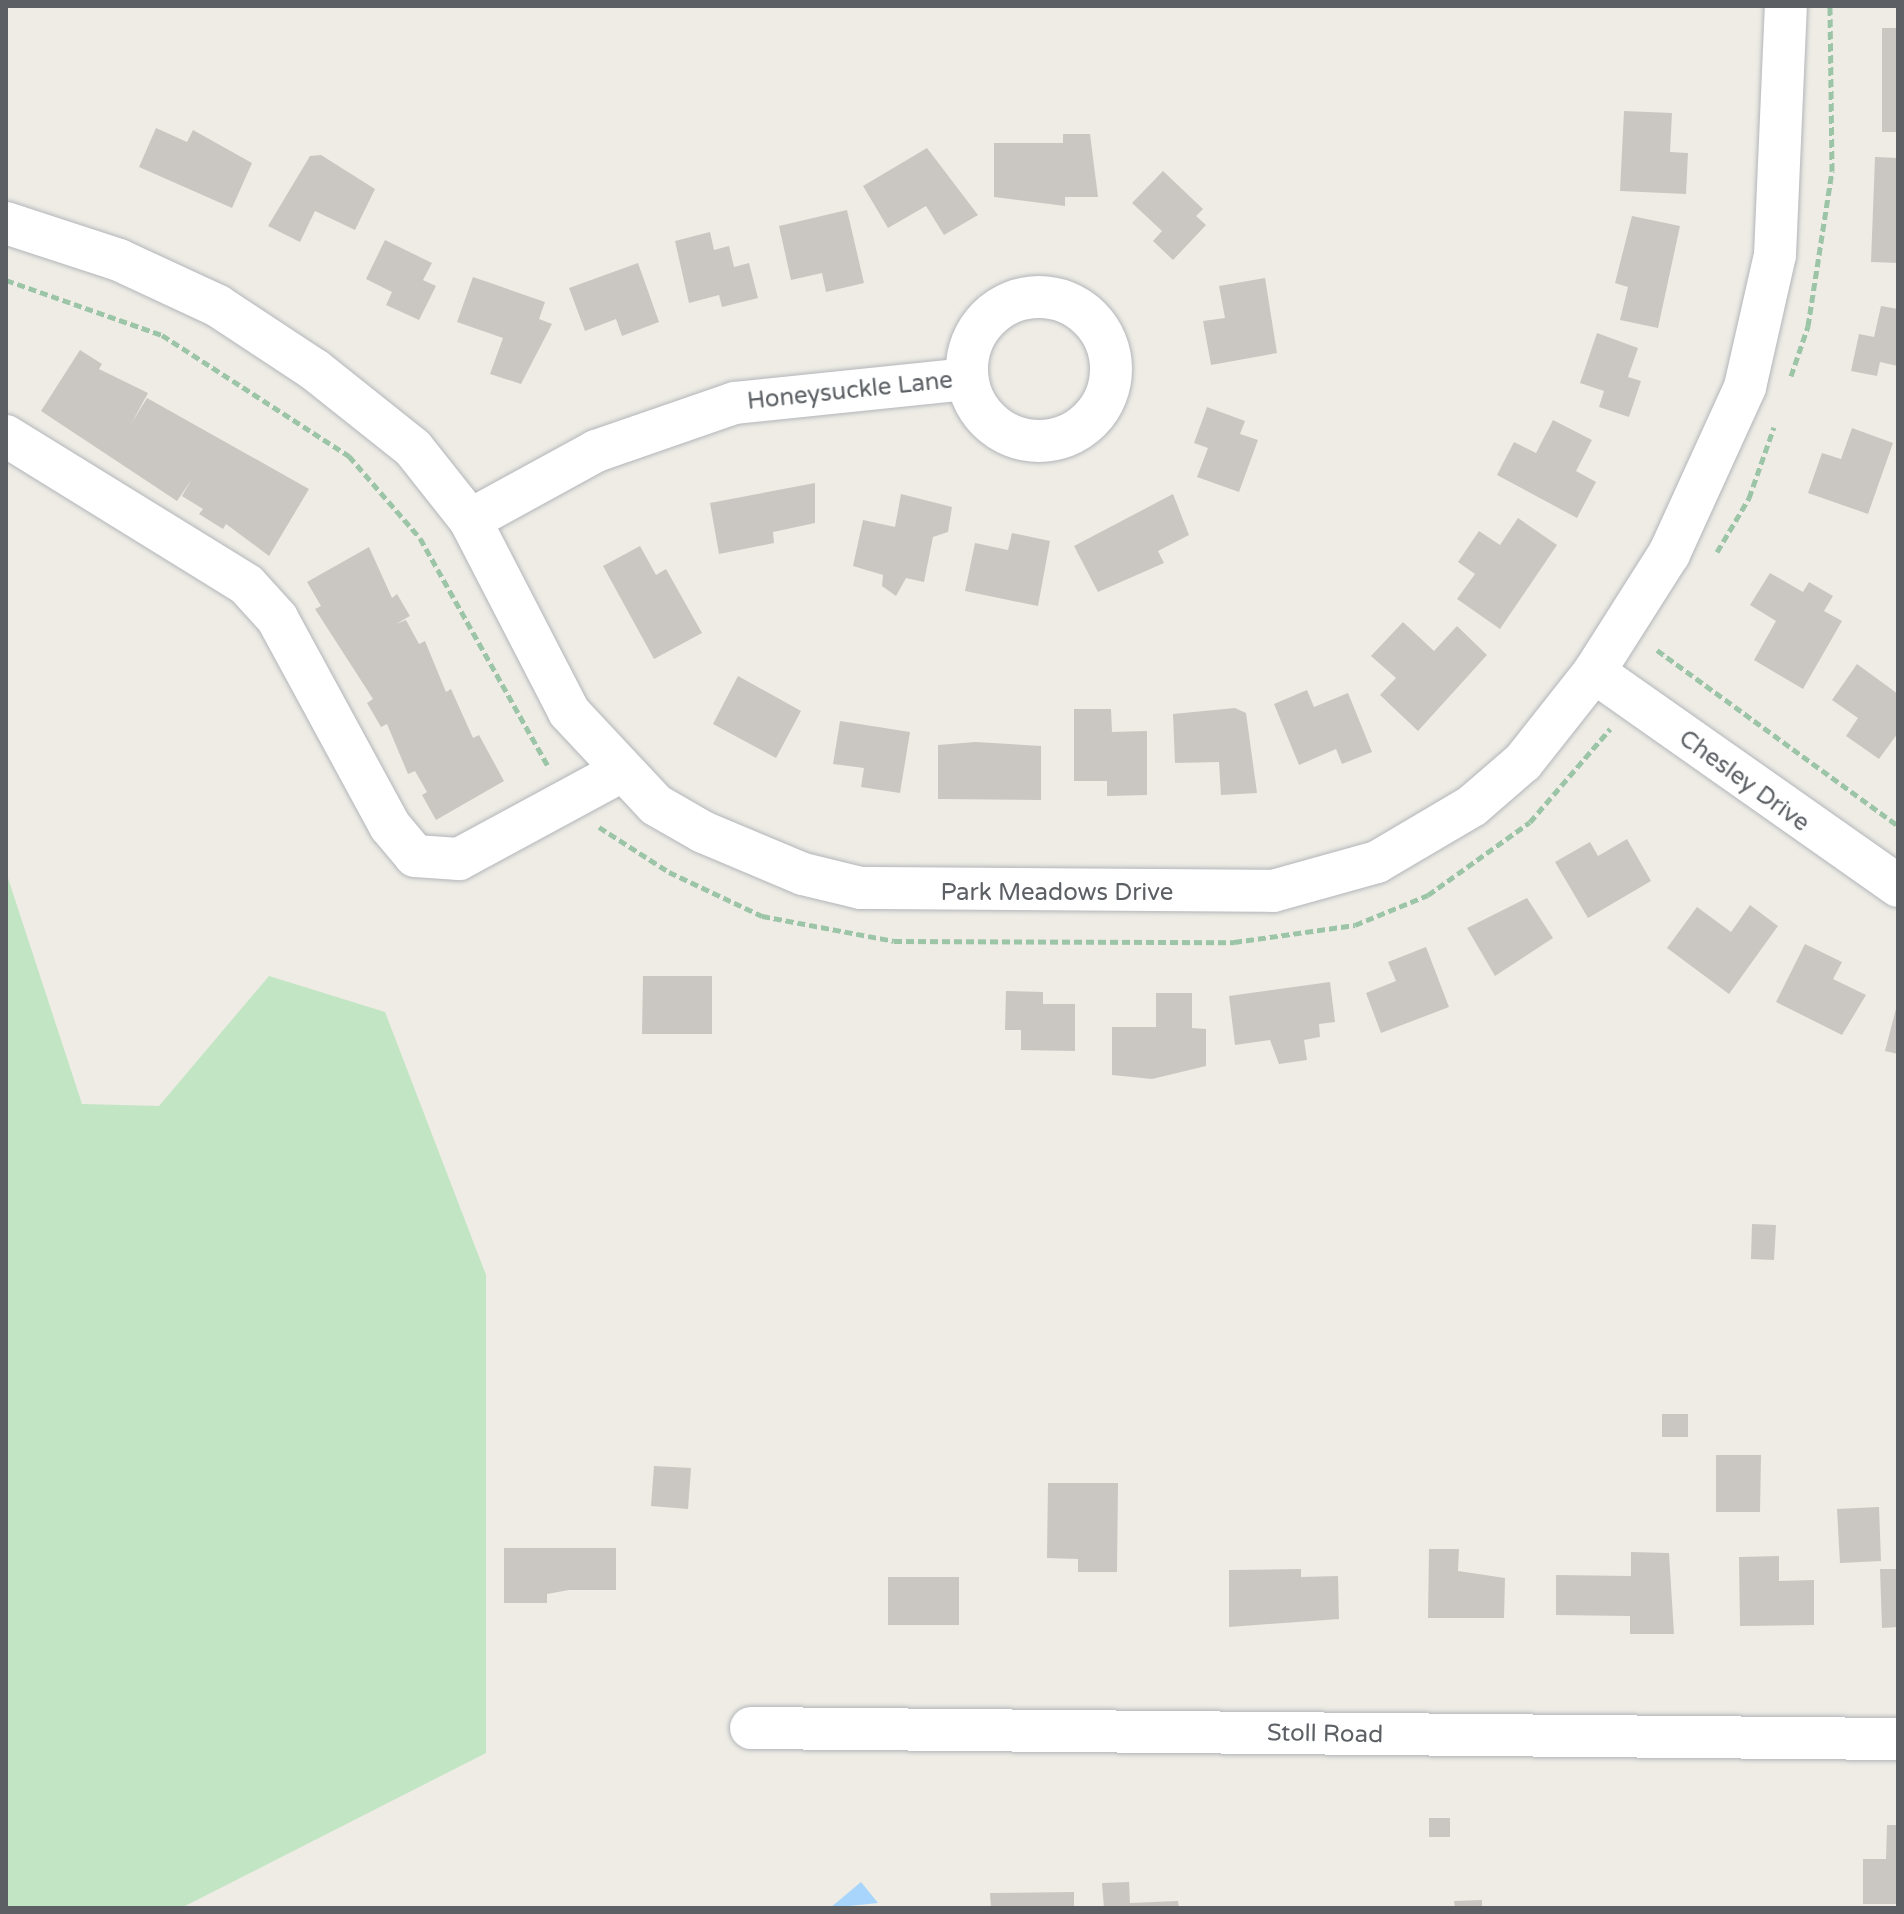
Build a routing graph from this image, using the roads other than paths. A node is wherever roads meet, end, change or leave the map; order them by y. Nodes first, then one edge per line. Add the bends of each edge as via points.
1 (1786, 6) edge
2 (6, 223) edge
3 (967, 379) dead end
4 (6, 436) edge
5 (470, 520) junction
6 (1594, 672) junction
7 (622, 771) junction
8 (1898, 886) edge
9 (751, 1728) dead end
10 (1898, 1739) edge

1 - 6 street, Park Meadows Drive via 1775,255 1745,387 1669,554
2 - 5 street, Park Meadows Drive via 119,260 230,314 315,370 413,448
3 - 5 street, Honeysuckle Lane via 735,403 596,451
4 - 7 street via 247,585 277,618 390,826 415,856 459,859
5 - 7 street, Park Meadows Drive via 569,712
6 - 7 street, Park Meadows Drive via 1523,762 1472,806 1377,862 1273,891 861,888 791,870 703,832 656,805
6 - 8 street, Chesley Drive
9 - 10 street, Stoll Road

